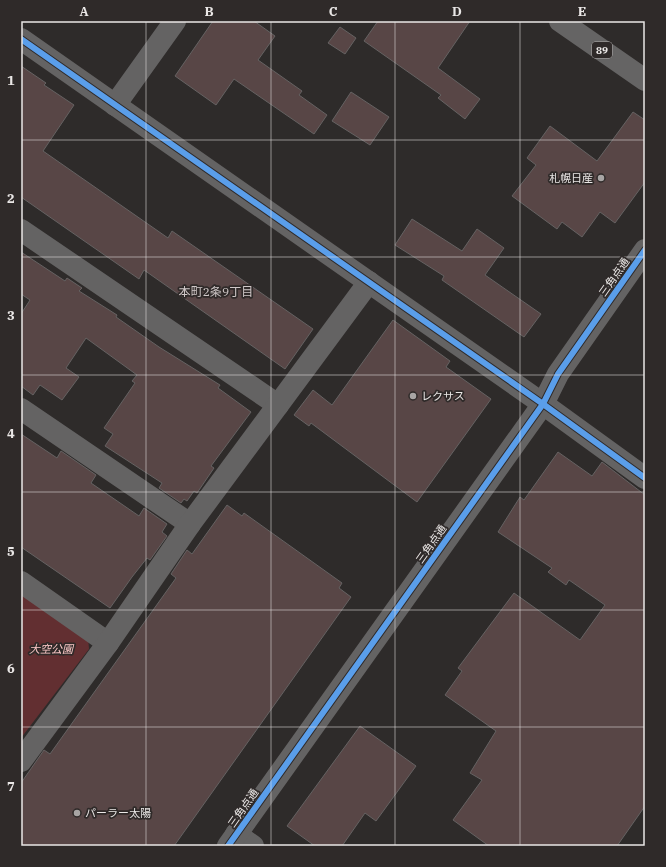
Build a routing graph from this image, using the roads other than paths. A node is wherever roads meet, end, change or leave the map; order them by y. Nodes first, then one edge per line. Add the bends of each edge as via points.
1 (175, 21) edge
2 (560, 21) edge
3 (21, 40) edge
4 (645, 80) edge
5 (115, 105) junction
6 (21, 230) edge
7 (645, 250) edge
8 (369, 282) junction
9 (543, 404) junction
10 (278, 405) junction
11 (21, 409) edge
12 (645, 478) edge
13 (190, 524) junction
14 (21, 582) edge
15 (108, 643) junction
16 (21, 759) edge
17 (239, 842) edge

1 - 5 street
2 - 4 main road, 89
3 - 5 street
5 - 8 street
6 - 10 street
7 - 9 street, 三角点通 via 558,374
8 - 9 street
8 - 10 street
9 - 12 street
9 - 17 street, 三角点通
10 - 13 street
11 - 13 street
13 - 15 street
14 - 15 street
15 - 16 street

